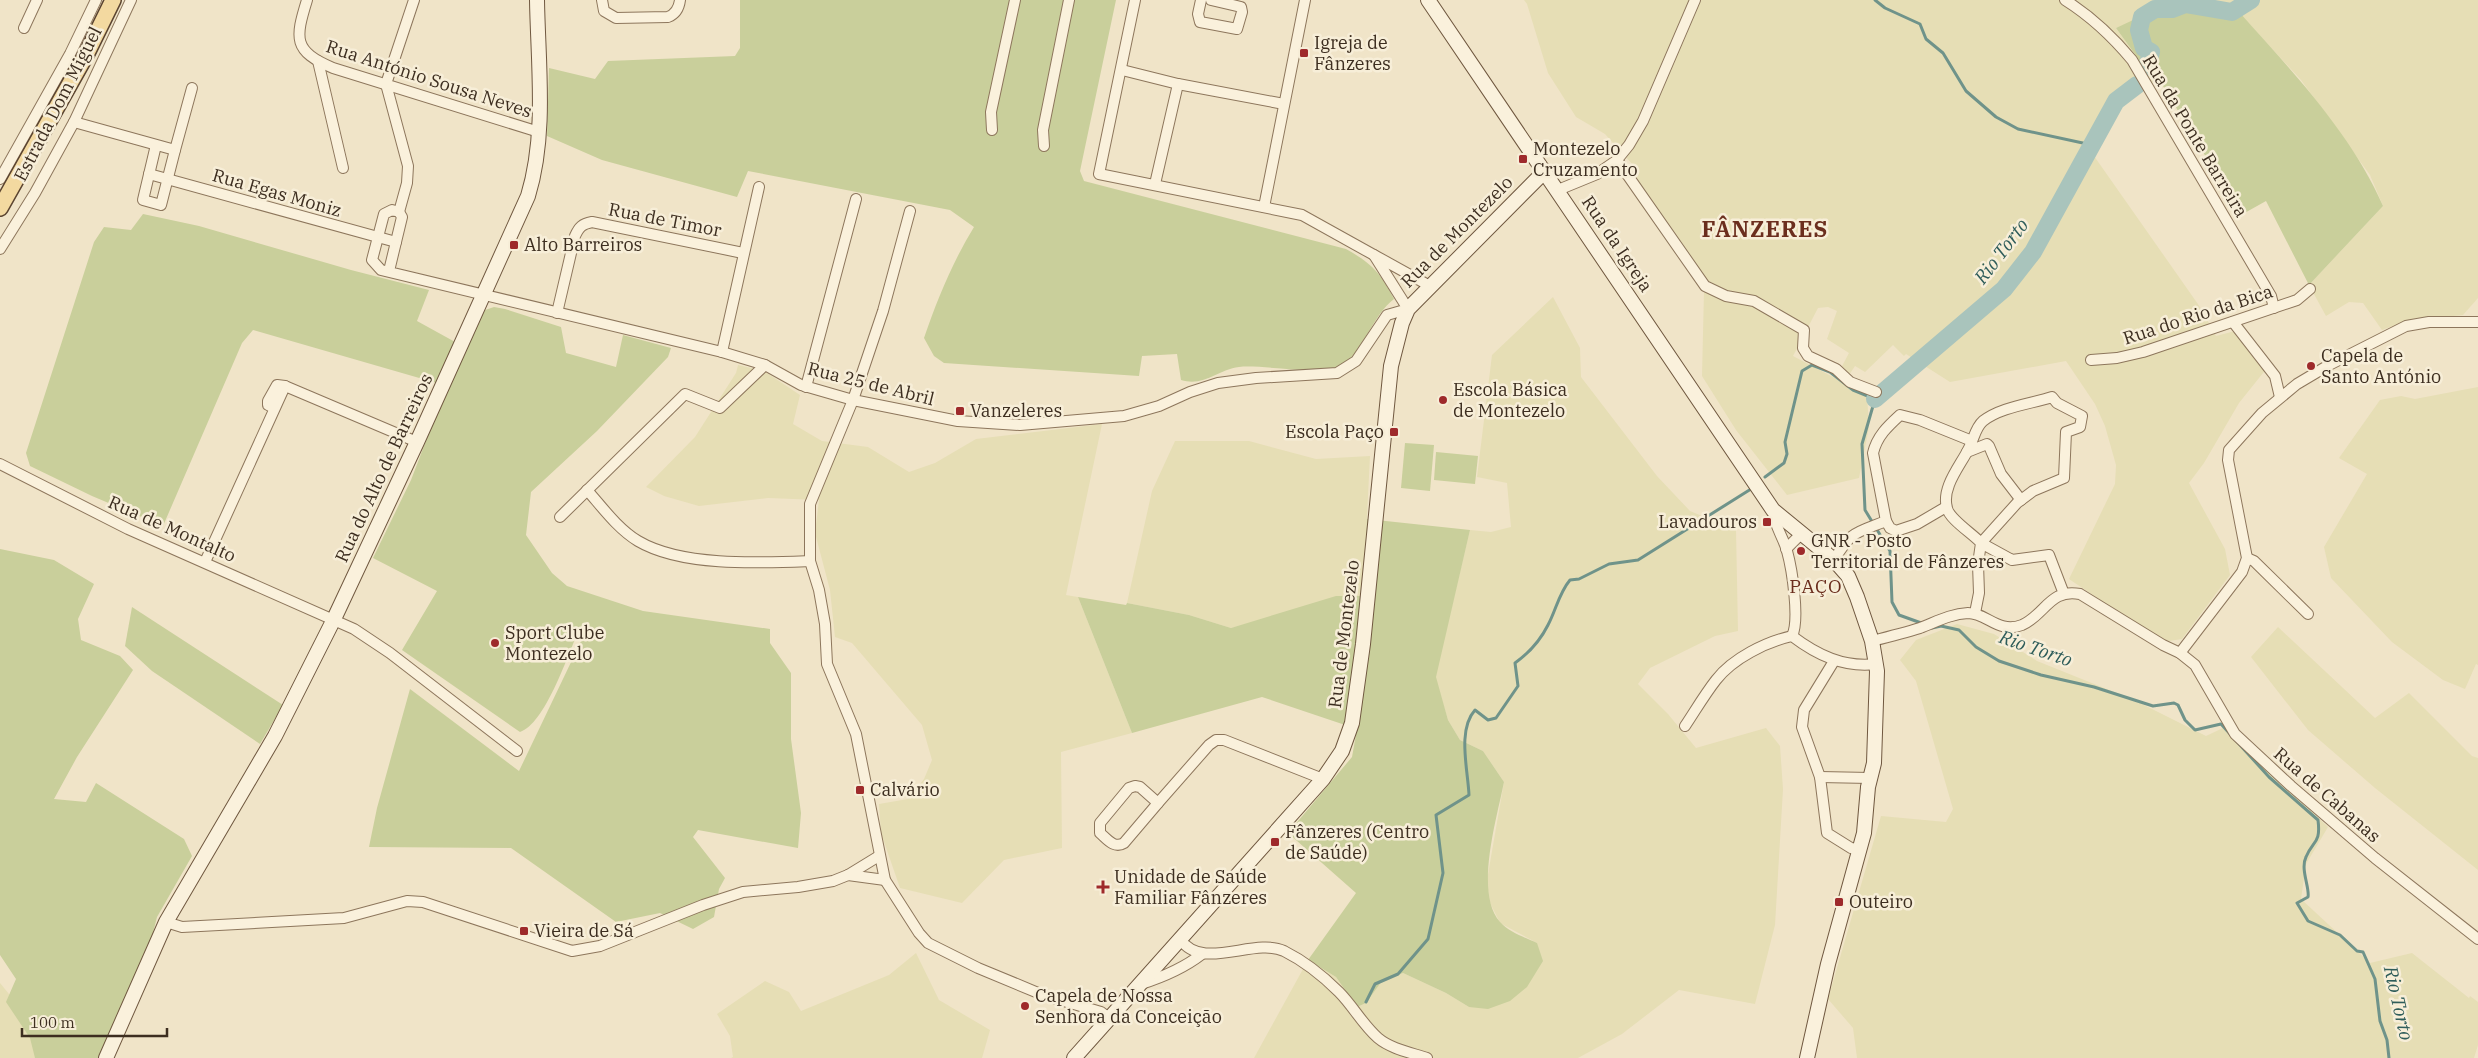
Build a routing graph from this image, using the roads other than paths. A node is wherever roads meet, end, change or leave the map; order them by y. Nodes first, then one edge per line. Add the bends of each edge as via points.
1 (37, 0) edge
2 (96, 0) edge
3 (113, 0) edge
4 (131, 0) edge
5 (307, 0) edge
6 (414, 0) edge
7 (538, 0) edge
8 (602, 0) edge
9 (680, 0) edge
10 (1015, 0) edge
11 (1069, 0) edge
12 (1135, 0) edge
13 (1201, 0) edge
14 (1211, 0) edge
15 (1305, 0) edge
16 (1428, 0) edge
17 (1695, 0) edge
18 (2065, 0) edge
19 (24, 28) dead end
20 (318, 61) junction
21 (1122, 70) junction
22 (386, 84) junction
23 (1178, 84) junction
24 (192, 88) dead end
25 (1284, 104) junction
26 (74, 122) junction
27 (992, 130) dead end
28 (539, 132) junction
29 (156, 146) junction
30 (1044, 146) dead end
31 (175, 150) junction
32 (1617, 160) junction
33 (343, 168) dead end
34 (1545, 171) junction
35 (149, 174) junction
36 (0, 179) edge
37 (168, 180) junction
38 (1155, 184) junction
39 (758, 187) dead end
40 (1558, 190) junction
41 (856, 199) dead end
42 (1264, 207) junction
43 (0, 208) edge
44 (910, 211) dead end
45 (399, 212) junction
46 (378, 238) junction
47 (396, 242) junction
48 (0, 249) edge
49 (744, 253) junction
50 (1374, 255) junction
51 (389, 272) junction
52 (1430, 286) junction
53 (2310, 289) dead end
54 (483, 296) junction
55 (2274, 308) junction
56 (1408, 309) junction
57 (557, 313) junction
58 (2233, 322) junction
59 (2478, 322) edge
60 (722, 352) junction
61 (2091, 360) dead end
62 (765, 366) junction
63 (806, 387) junction
64 (1876, 392) dead end
65 (2280, 397) junction
66 (853, 400) junction
67 (1972, 441) junction
68 (417, 442) junction
69 (1967, 452) junction
70 (0, 464) edge
71 (587, 490) junction
72 (2021, 500) junction
73 (1946, 507) junction
74 (1773, 510) junction
75 (560, 517) dead end
76 (1886, 520) junction
77 (1801, 534) junction
78 (1981, 543) junction
79 (1786, 549) junction
80 (2247, 558) junction
81 (1834, 560) junction
82 (810, 561) junction
83 (205, 562) junction
84 (2064, 594) junction
85 (1975, 613) junction
86 (2308, 614) dead end
87 (334, 619) junction
88 (1792, 636) junction
89 (1872, 641) junction
90 (2180, 653) junction
91 (1834, 661) junction
92 (1876, 664) junction
93 (1685, 726) dead end
94 (517, 751) dead end
95 (1820, 777) junction
96 (1870, 778) junction
97 (1323, 779) junction
98 (1158, 803) junction
99 (1860, 850) junction
100 (879, 856) junction
101 (848, 875) junction
102 (885, 880) junction
103 (166, 922) junction
104 (1180, 939) junction
105 (2478, 939) edge
106 (1202, 954) junction
107 (1139, 984) junction
108 (1109, 1018) junction
109 (106, 1058) edge
110 (1074, 1058) edge
111 (1427, 1058) edge
112 (1807, 1058) edge

1 - 19 street
2 - 36 street, Estrada Dom Miguel via 70,54
3 - 43 main road, Estrada Dom Miguel
4 - 26 street, Estrada Dom Miguel
5 - 20 street, Rua António Sousa Neves via 299,24 299,41 303,50
6 - 22 street
7 - 28 street, Rua do Alto de Barreiros
8 - 9 street via 604,10 616,18 668,17 678,9
10 - 27 street via 991,112
11 - 30 street via 1043,130
12 - 21 street
13 - 14 street via 1200,22 1237,29 1241,7
15 - 25 street
16 - 34 street, Rua da Igreja
17 - 32 street via 1643,121
18 - 55 street, Rua da Ponte Barreira via 2088,14 2132,60 2271,296
20 - 22 street, Rua António Sousa Neves
20 - 33 street
21 - 23 street
21 - 38 street via 1100,174
22 - 28 street, Rua António Sousa Neves
22 - 45 street via 408,166
23 - 25 street
23 - 38 street
24 - 31 street
25 - 42 street
26 - 29 street
26 - 48 street, Estrada Dom Miguel
28 - 54 street, Rua do Alto de Barreiros via 535,174 528,196
29 - 31 street
29 - 35 street
31 - 37 street
32 - 40 street via 1597,174
32 - 64 street via 1705,286 1726,296 1754,301 1804,330 1803,348 1808,356 1836,369 1850,382
34 - 40 street, Rua da Igreja
34 - 52 street, Rua de Montezelo
35 - 37 street, Rua Egas Moniz
35 - 37 street via 143,200 161,205
37 - 46 street, Rua Egas Moniz
38 - 42 street
39 - 49 street
40 - 74 street, Rua da Igreja
41 - 63 street
42 - 50 street via 1302,215
44 - 66 street via 883,311
45 - 46 street via 392,210 384,214
45 - 47 street via 402,217
46 - 47 street, Rua Egas Moniz
46 - 51 street via 372,260 381,270
47 - 51 street
49 - 57 street, Rua de Timor via 584,223 575,236
49 - 60 street
50 - 52 street
50 - 56 street
51 - 54 street
52 - 56 street, Rua de Montezelo
53 - 55 street, Rua do Rio da Bica via 2297,300
54 - 57 street, Rua 25 de Abril
54 - 68 street, Rua do Alto de Barreiros
55 - 58 street, Rua do Rio da Bica
56 - 66 street, Rua 25 de Abril via 1387,315 1356,361 1337,373 1218,383 1124,416 1020,425 989,424
56 - 97 street, Rua de Montezelo via 1396,340 1391,366 1352,723 1342,751
57 - 60 street, Rua 25 de Abril
58 - 61 street, Rua do Rio da Bica via 2143,352
58 - 65 street via 2274,376
59 - 65 street via 2429,322 2406,326 2329,365
60 - 62 street, Rua 25 de Abril
62 - 63 street, Rua 25 de Abril
62 - 71 street via 720,408 685,394
63 - 66 street, Rua 25 de Abril
65 - 80 street via 2230,450 2228,460
66 - 82 street via 810,504
67 - 69 street
67 - 72 street via 1984,420 2052,397 2082,416 2080,427 2066,432 2064,478 2033,491
67 - 76 street via 1900,415 1886,427 1873,452
68 - 83 street via 284,386
68 - 87 street, Rua do Alto de Barreiros
69 - 72 street via 1987,444 2002,474
69 - 73 street via 1953,476
70 - 83 street, Rua de Montalto via 128,529
71 - 75 street
71 - 82 street via 637,540 664,553 759,563
72 - 78 street
73 - 76 street via 1896,532
73 - 78 street via 1952,518
74 - 77 street, Rua da Igreja
74 - 79 street via 1774,523
76 - 81 street via 1847,539
77 - 79 street
77 - 81 street, Rua da Igreja
78 - 84 street via 2012,560 2049,555
78 - 85 street
79 - 88 street via 1797,623
80 - 86 street via 2254,561
80 - 90 street via 2242,572
81 - 89 street, Rua da Igreja via 1848,576
82 - 100 street via 820,590 827,664 856,734
83 - 87 street, Rua de Montalto
84 - 85 street via 2047,603 2037,615 2021,625 2004,627
84 - 90 street, Rua de Cabanas via 2080,594
85 - 89 street via 1944,618
87 - 94 street, Rua de Montalto via 390,652
87 - 103 street, Rua do Alto de Barreiros via 276,736
88 - 91 street
88 - 93 street via 1773,640 1732,665 1717,679
89 - 92 street, Rua da Igreja
90 - 105 street, Rua de Cabanas via 2195,665 2235,734 2375,858
91 - 92 street via 1861,666
91 - 95 street via 1804,710 1802,727
92 - 96 street, Rua da Igreja via 1874,763
95 - 96 street
95 - 99 street via 1827,833
96 - 99 street, Rua da Igreja
97 - 98 street via 1224,740 1216,740
97 - 104 street, Rua de Montezelo
98 - 98 street via 1140,787 1129,788 1100,823 1100,833 1119,846
99 - 112 street, Rua da Igreja via 1828,964
100 - 101 street
100 - 102 street
101 - 102 street
101 - 103 street via 798,887 743,892 600,946 572,951 423,902 407,901 344,918 182,927
102 - 108 street via 928,943 1035,992 1102,1012
103 - 109 street, Rua do Alto de Barreiros
104 - 106 street via 1189,950
104 - 107 street, Rua de Montezelo
106 - 107 street via 1160,978
106 - 111 street via 1280,950 1310,967 1339,992 1379,1039
107 - 108 street, Rua de Montezelo
108 - 110 street, Rua de Montezelo

